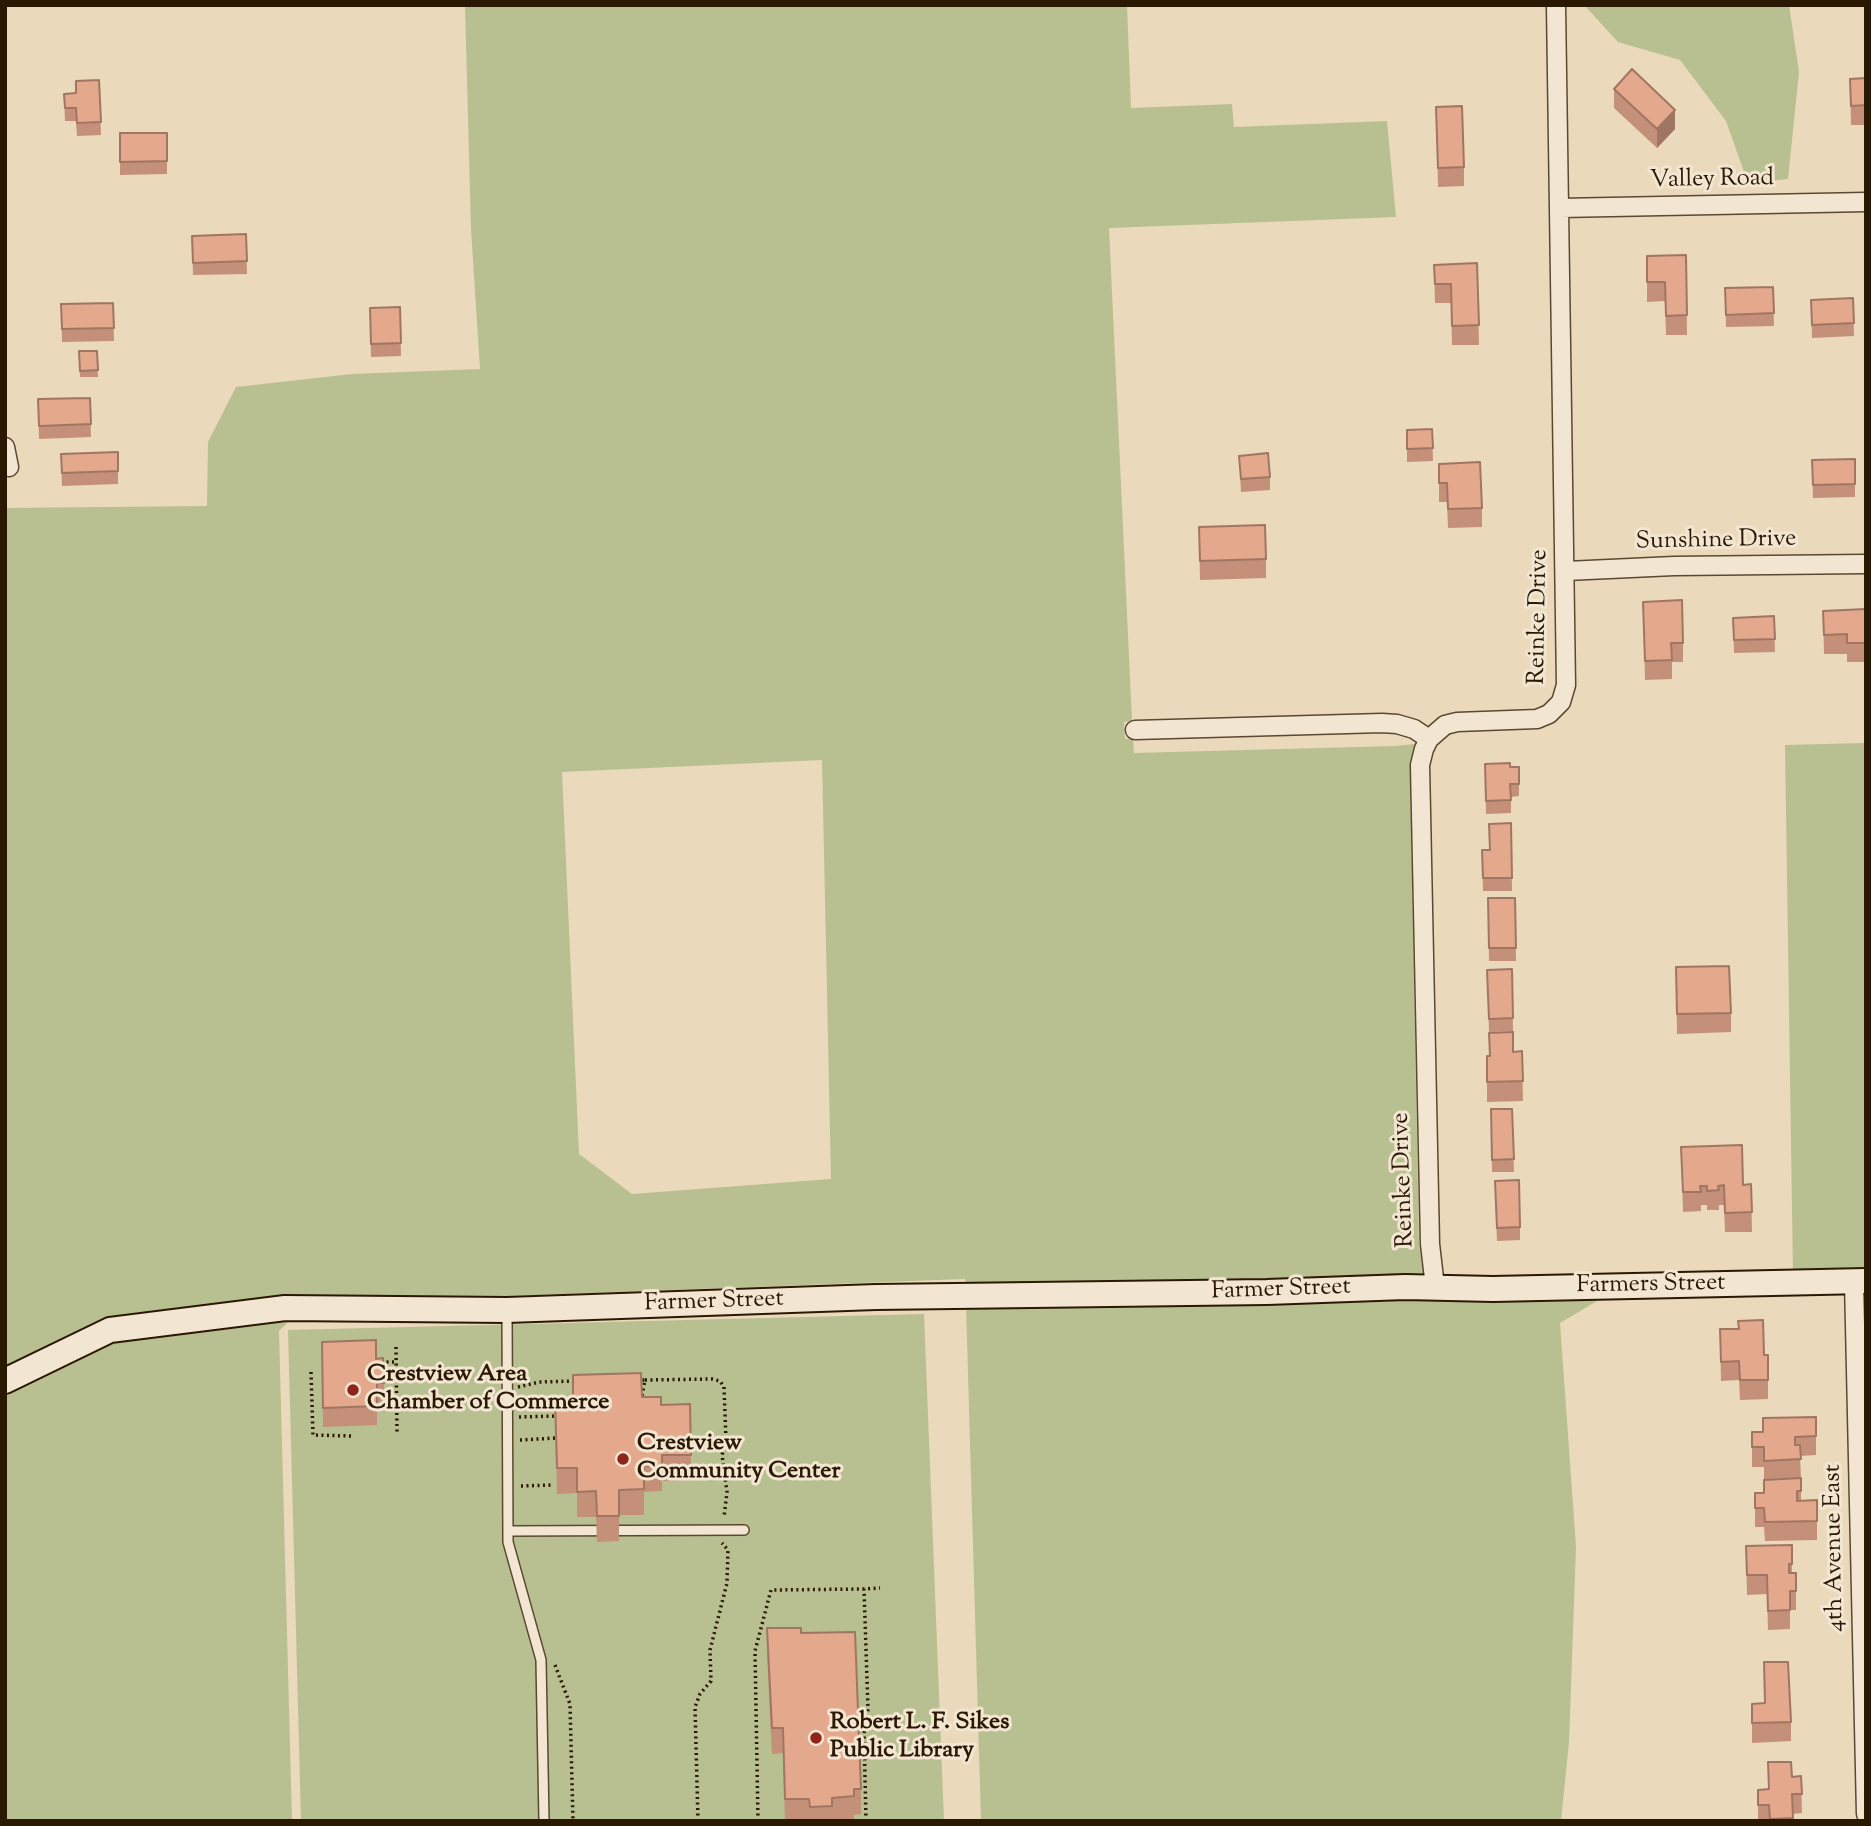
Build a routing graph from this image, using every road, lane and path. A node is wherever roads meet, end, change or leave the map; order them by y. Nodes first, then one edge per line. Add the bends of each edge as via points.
1 (1556, 5) edge
2 (1866, 202) edge
3 (1560, 208) junction
4 (5, 447) edge
5 (9, 467) dead end
6 (1866, 564) edge
7 (1566, 571) junction
8 (1135, 730) dead end
9 (1429, 739) junction
10 (1860, 1281) edge
11 (1435, 1287) junction
12 (507, 1310) junction
13 (396, 1347) dead end
14 (396, 1362) junction
15 (376, 1363) edge
16 (311, 1372) dead end
17 (628, 1380) edge
18 (645, 1380) junction
19 (5, 1381) edge
20 (583, 1381) edge
21 (388, 1394) dead end
22 (396, 1395) junction
23 (516, 1396) dead end
24 (517, 1405) dead end
25 (641, 1406) edge
26 (560, 1415) edge
27 (519, 1417) junction
28 (518, 1424) dead end
29 (397, 1432) dead end
30 (517, 1432) dead end
31 (351, 1436) dead end
32 (556, 1438) edge
33 (517, 1440) junction
34 (520, 1449) dead end
35 (519, 1479) dead end
36 (553, 1485) dead end
37 (744, 1530) dead end
38 (508, 1531) junction
39 (718, 1531) junction
40 (880, 1588) dead end
41 (863, 1589) junction
42 (1866, 1814) edge
43 (544, 1821) edge
44 (698, 1821) edge
45 (758, 1821) edge
46 (866, 1821) edge

1 - 3 street, Reinke Drive
2 - 3 street, Valley Road
3 - 7 street, Reinke Drive
4 - 5 street
6 - 7 street, Sunshine Drive
7 - 9 street, Reinke Drive via 1566,685 1561,702 1537,719 1457,722 1445,725
8 - 9 street via 1382,723 1414,729
9 - 11 street, Reinke Drive via 1420,765 1430,1244
10 - 11 street, Farmers Street
10 - 42 street, 4th Avenue East
11 - 12 street, Farmer Street via 876,1297
12 - 19 street, Farmer Street via 285,1308 110,1330
12 - 38 lane
13 - 14 path
14 - 15 path
14 - 22 path
16 - 31 path via 313,1435
17 - 18 path
18 - 25 path
18 - 39 path via 712,1379 724,1387 726,1440 722,1455 727,1506 726,1516 717,1521
20 - 23 path via 539,1382 518,1387
21 - 22 path
22 - 29 path
24 - 27 path
26 - 27 path
27 - 28 path
30 - 33 path
32 - 33 path
33 - 34 path
35 - 36 path via 517,1486
37 - 39 lane
38 - 39 lane
38 - 43 lane via 541,1660
39 - 44 path via 719,1541 728,1550 727,1583 710,1650 711,1681 695,1707
40 - 41 path
41 - 45 path via 771,1590 755,1651
41 - 46 path

